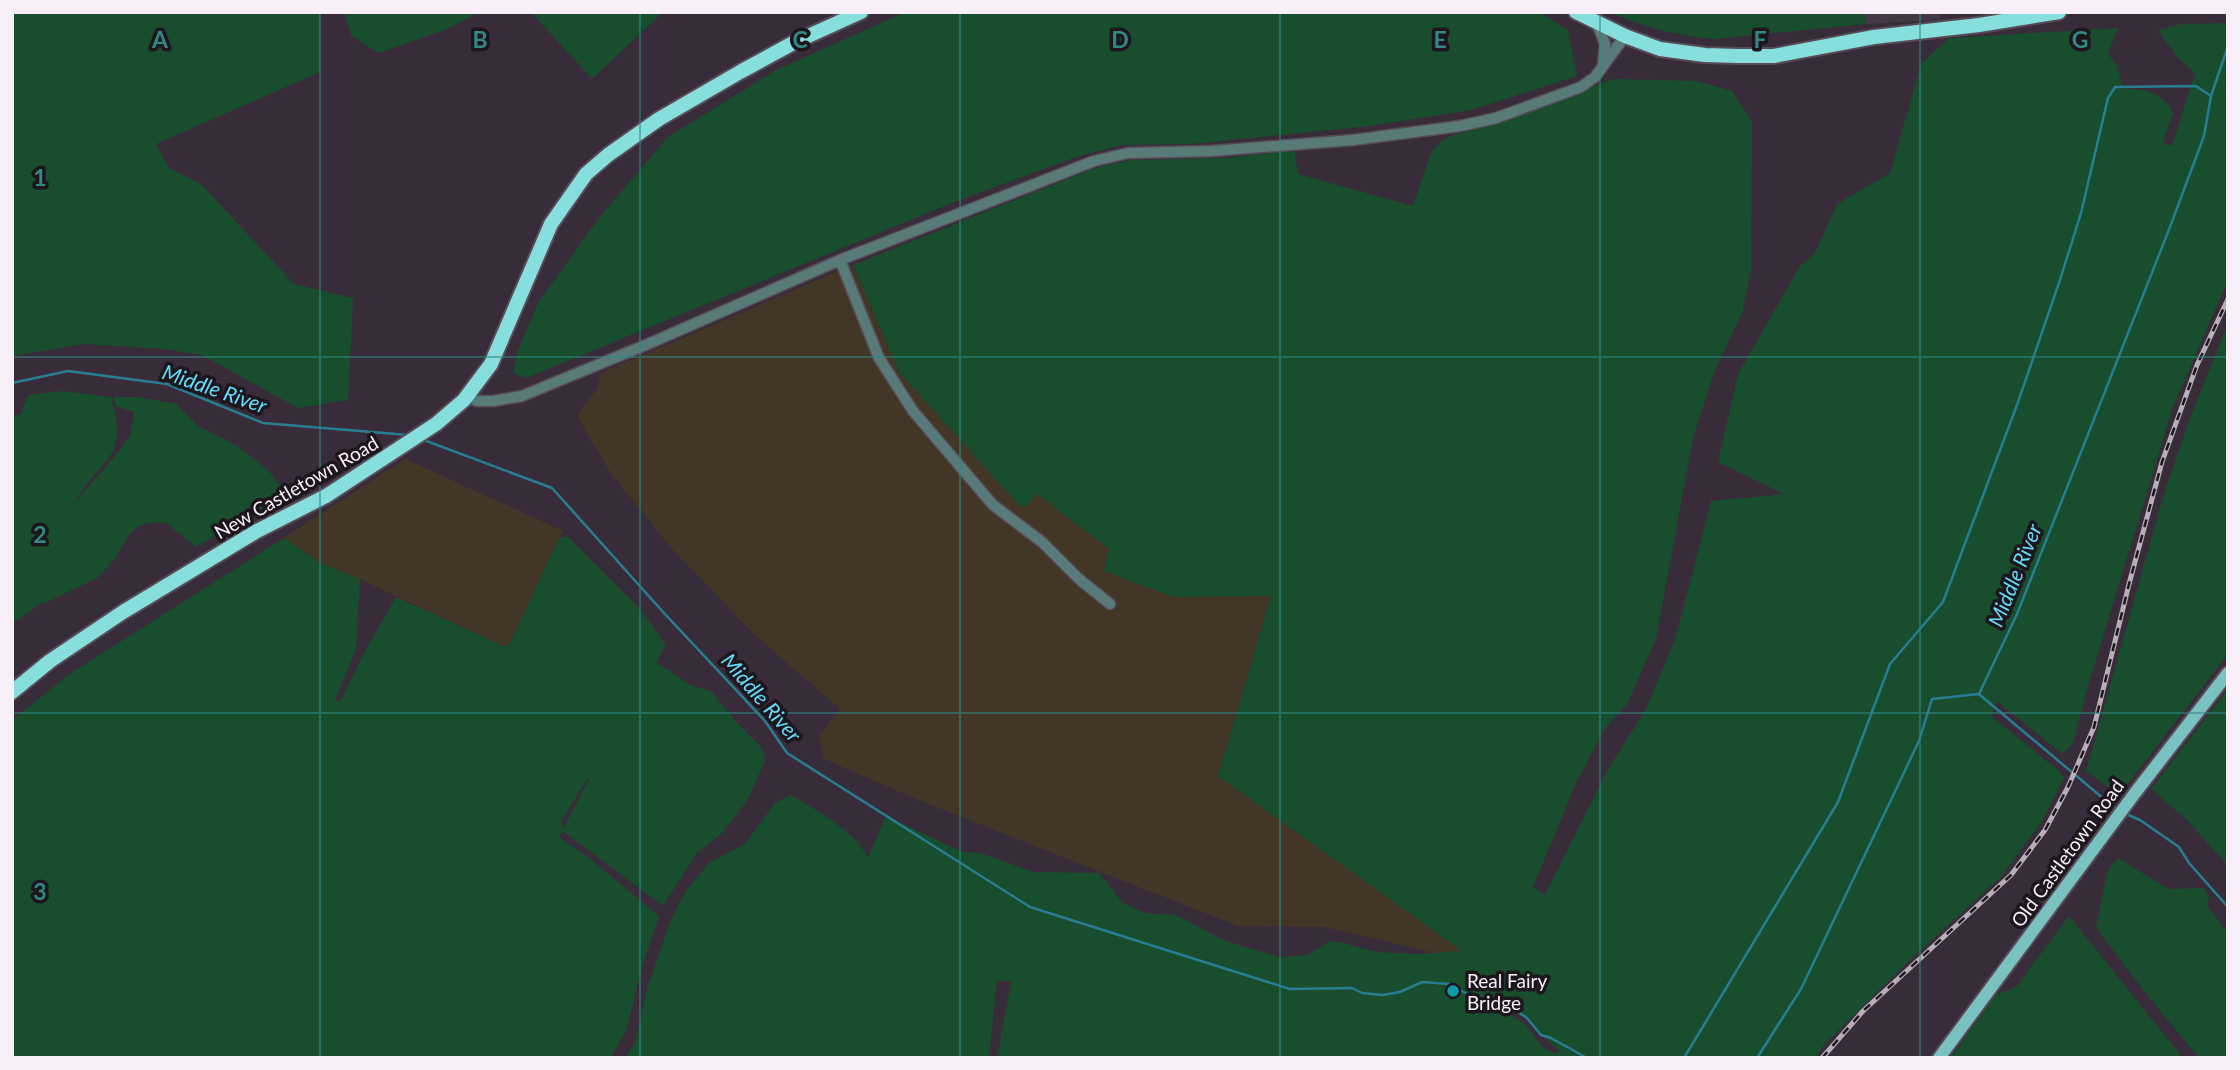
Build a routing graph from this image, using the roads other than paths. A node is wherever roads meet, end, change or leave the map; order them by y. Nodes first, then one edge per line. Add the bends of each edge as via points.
1 (861, 12) edge
2 (1576, 12) edge
3 (2059, 12) edge
4 (1597, 23) junction
5 (1625, 36) junction
6 (1602, 69) junction
7 (840, 260) junction
8 (476, 401) dead end
9 (1110, 604) dead end
10 (2228, 673) edge
11 (12, 692) edge
12 (1939, 1058) edge

1 - 11 highway, New Castletown Road via 762,60 671,112 586,174 551,223 491,364 464,401 436,424 326,496 195,567 50,661
2 - 4 highway
3 - 5 highway via 1874,37 1774,56 1660,49
4 - 5 highway
4 - 6 street via 1605,44
5 - 6 street
6 - 7 street via 1581,87 1460,126 1353,140 1128,153 1094,160
7 - 8 street via 522,396
7 - 9 street via 880,358 913,411 993,505
10 - 12 main road, Old Castletown Road

